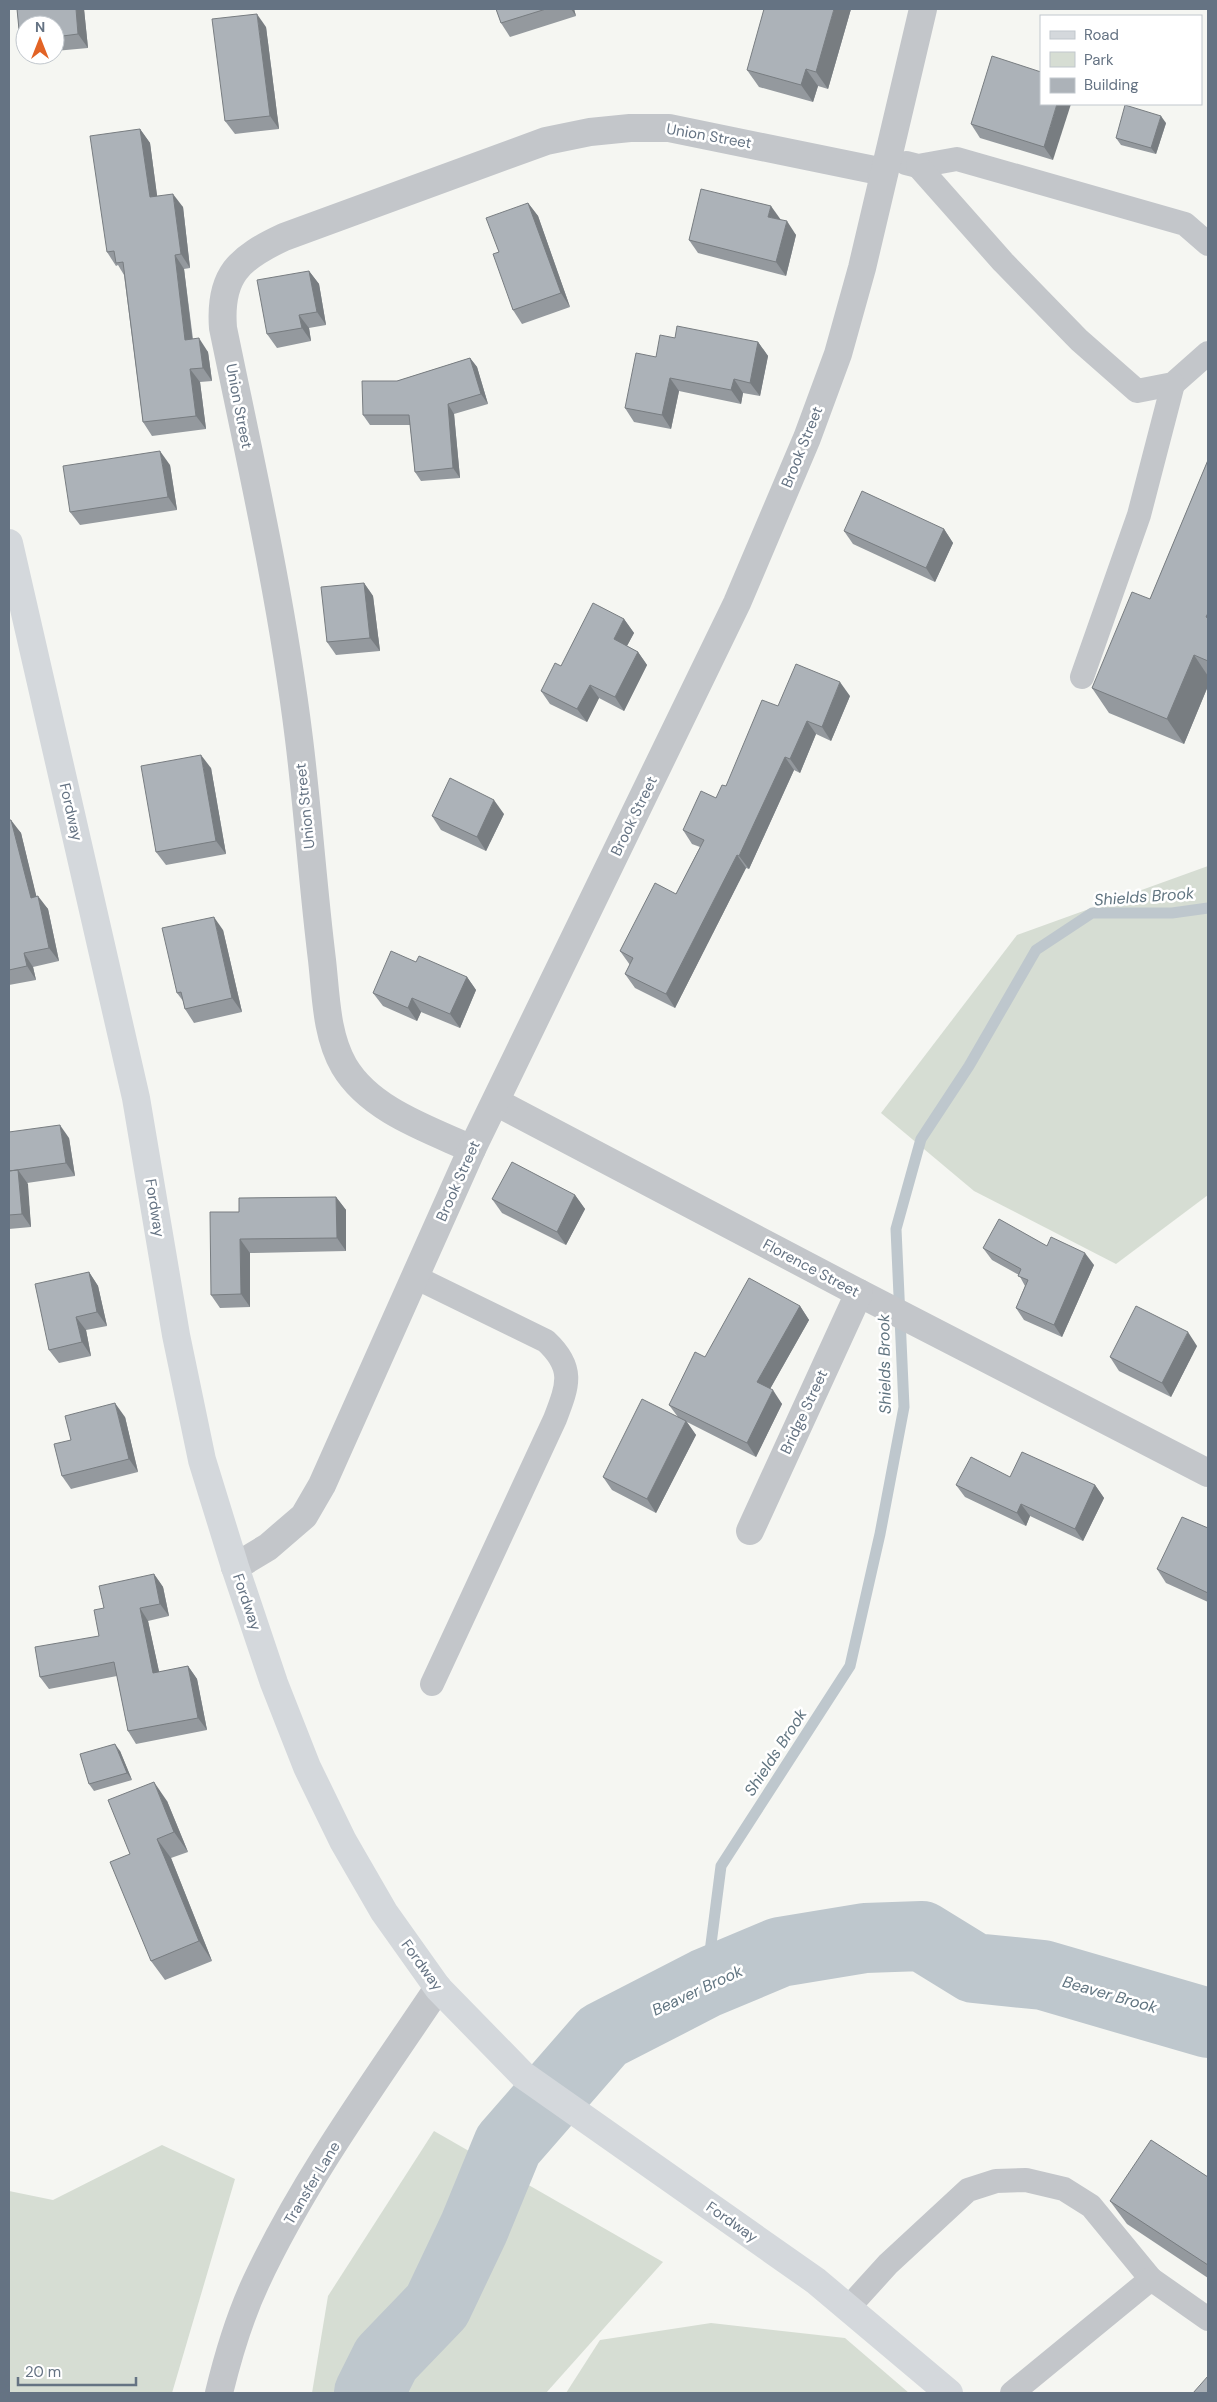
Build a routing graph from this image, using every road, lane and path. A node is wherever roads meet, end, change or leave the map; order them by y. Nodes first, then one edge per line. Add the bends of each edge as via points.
1 (923, 9) edge
2 (886, 165) junction
3 (918, 166) junction
4 (1208, 244) edge
5 (1208, 352) edge
6 (1173, 384) junction
7 (9, 543) edge
8 (1082, 677) dead end
9 (496, 1102) junction
10 (472, 1149) junction
11 (415, 1277) junction
12 (869, 1298) junction
13 (1208, 1473) edge
14 (750, 1531) dead end
15 (235, 1567) junction
16 (432, 1684) dead end
17 (438, 1988) junction
18 (1151, 2278) junction
19 (849, 2307) junction
20 (1208, 2319) edge
21 (219, 2393) edge
22 (949, 2393) edge
23 (1012, 2393) edge

1 - 2 street, Brook Street
2 - 3 lane
2 - 9 street, Brook Street via 862,268 808,438 737,603
2 - 10 street, Union Street via 669,128 590,132 546,142 284,237 244,259 227,282 222,310 224,328 287,652 334,1046 345,1068 361,1088 384,1105
3 - 4 lane via 957,159 1185,224
3 - 6 lane via 1003,262 1079,340 1137,391
5 - 6 lane
6 - 8 lane via 1140,515
7 - 15 street, Fordway via 136,1098 176,1335 202,1460
9 - 10 street, Brook Street
9 - 12 street, Florence Street
10 - 11 street, Brook Street
11 - 15 street, Brook Street via 322,1485 304,1516 275,1542
11 - 16 lane via 546,1341 560,1354 568,1372 565,1391 554,1419
12 - 13 street, Florence Street
12 - 14 street, Bridge Street
15 - 17 street, Fordway via 304,1759 343,1842 384,1912
17 - 19 street, Fordway via 523,2075
17 - 21 street, Transfer Lane via 346,2127 285,2227 256,2282
18 - 19 lane via 1091,2206 1064,2189 1026,2180 996,2181 968,2190 888,2264
18 - 20 lane
18 - 23 lane
19 - 22 street, Fordway

